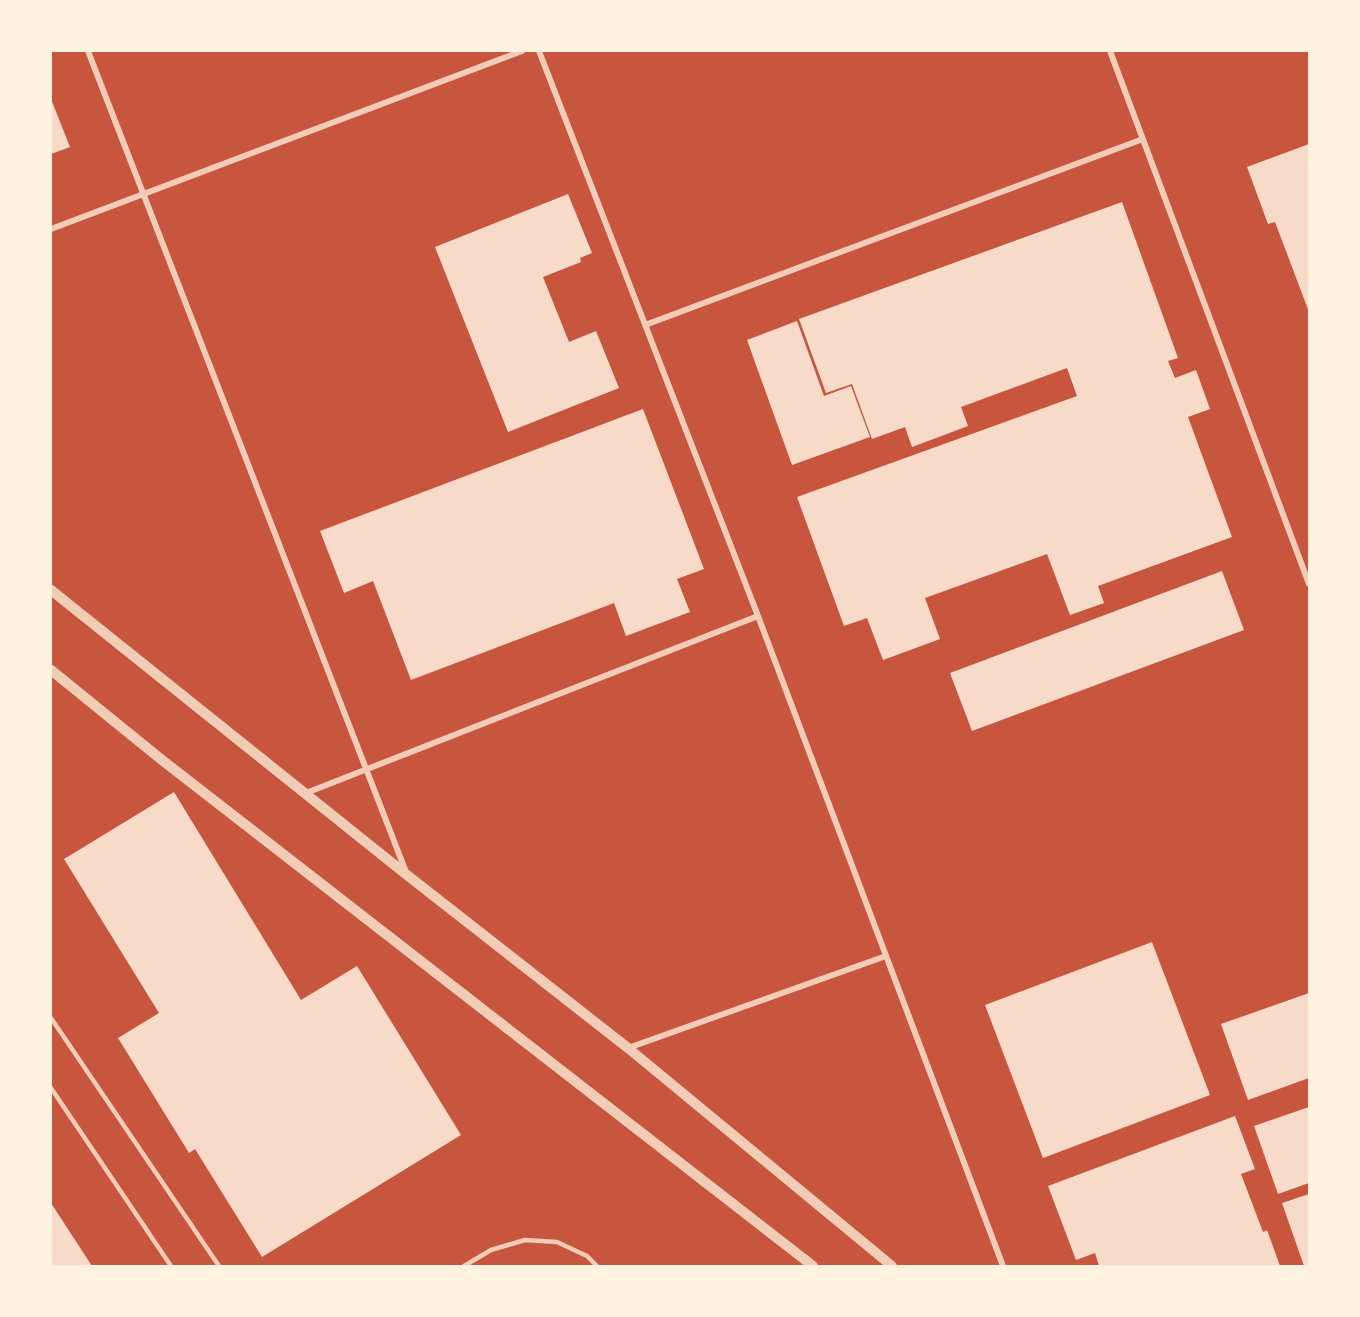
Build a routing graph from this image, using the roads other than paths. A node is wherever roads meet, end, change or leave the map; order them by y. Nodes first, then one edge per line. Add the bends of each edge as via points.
1 (88, 51) edge
2 (522, 51) edge
3 (539, 51) edge
4 (1110, 51) edge
5 (1143, 139) junction
6 (143, 194) junction
7 (51, 229) edge
8 (645, 325) junction
9 (1309, 584) edge
10 (51, 590) edge
11 (758, 616) junction
12 (51, 670) edge
13 (366, 770) junction
14 (306, 793) junction
15 (407, 875) junction
16 (886, 956) junction
17 (51, 1017) edge
18 (628, 1048) junction
19 (51, 1088) edge
20 (171, 1266) edge
21 (219, 1266) edge
22 (464, 1266) edge
23 (597, 1266) edge
24 (813, 1266) edge
25 (892, 1266) edge
26 (1003, 1266) edge

1 - 6 street
2 - 6 street
3 - 8 street
4 - 5 street
5 - 8 street
5 - 9 street
6 - 7 street
6 - 13 street
8 - 11 street
10 - 14 street
11 - 13 street
11 - 16 street
12 - 24 street
13 - 14 street
13 - 15 street
14 - 15 street
15 - 18 street
16 - 18 street
16 - 26 street
17 - 21 lane
18 - 25 street
19 - 20 lane
22 - 23 lane via 491,1250 525,1240 557,1242 587,1256

